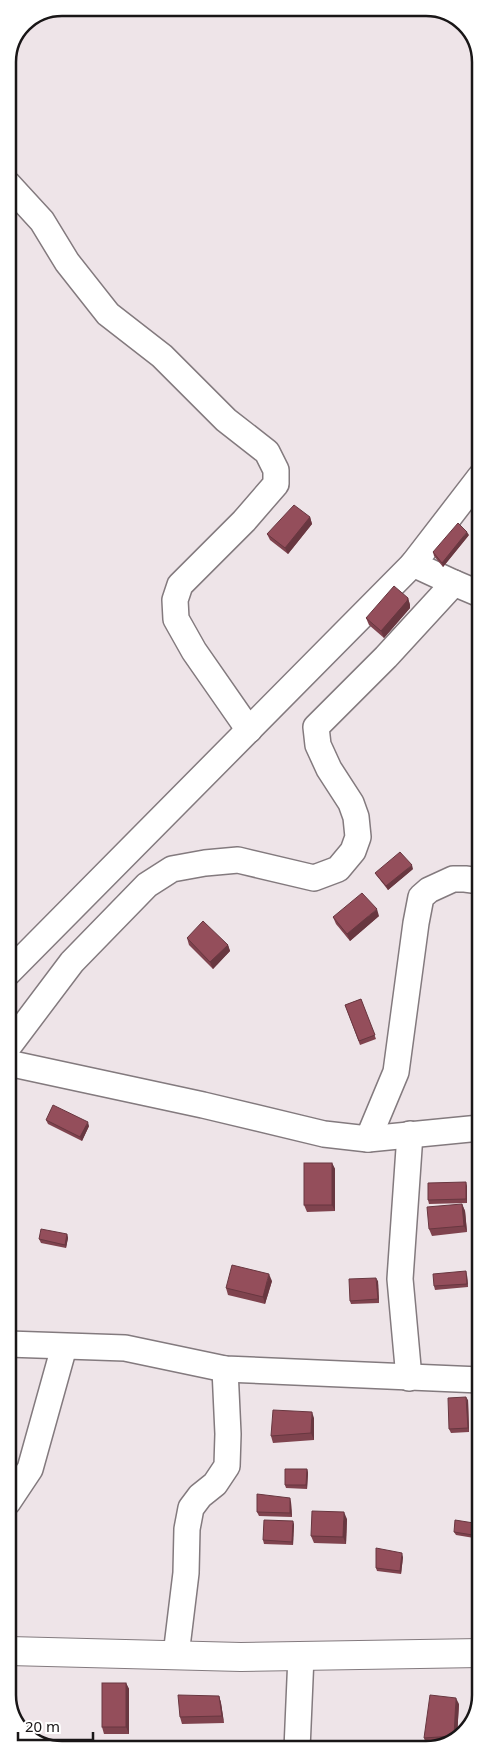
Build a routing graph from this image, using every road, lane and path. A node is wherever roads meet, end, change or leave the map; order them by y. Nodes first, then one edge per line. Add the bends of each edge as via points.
1 (16, 193) edge
2 (472, 487) edge
3 (413, 564) junction
4 (454, 583) junction
5 (472, 591) edge
6 (249, 730) junction
7 (472, 880) edge
8 (16, 965) edge
9 (16, 1036) edge
10 (16, 1065) edge
11 (472, 1129) edge
12 (410, 1134) junction
13 (368, 1138) junction
14 (16, 1344) edge
15 (64, 1347) junction
16 (225, 1369) junction
17 (409, 1378) junction
18 (472, 1380) edge
19 (16, 1490) edge
20 (16, 1651) edge
21 (472, 1653) edge
22 (176, 1656) junction
23 (301, 1656) junction
24 (297, 1741) edge

1 - 6 street via 42,222 108,314 162,356 226,420 267,452 276,470 276,484 180,585 175,600 176,619 194,651
2 - 3 street
3 - 4 street
3 - 6 street
4 - 5 street
4 - 9 street via 316,727 318,744 329,769 351,803 356,817 358,837 338,869 314,878 238,860 172,869 147,885 72,962
6 - 8 street
7 - 13 street via 441,883 421,898 396,1072
10 - 13 street via 324,1134
11 - 12 street
12 - 13 street
12 - 17 street via 400,1279
14 - 15 street
15 - 16 street via 125,1348
15 - 19 street via 30,1469
16 - 17 street
16 - 22 street via 227,1466 215,1484 191,1508
17 - 18 street
20 - 22 main road
21 - 23 main road
22 - 23 main road
23 - 24 street

